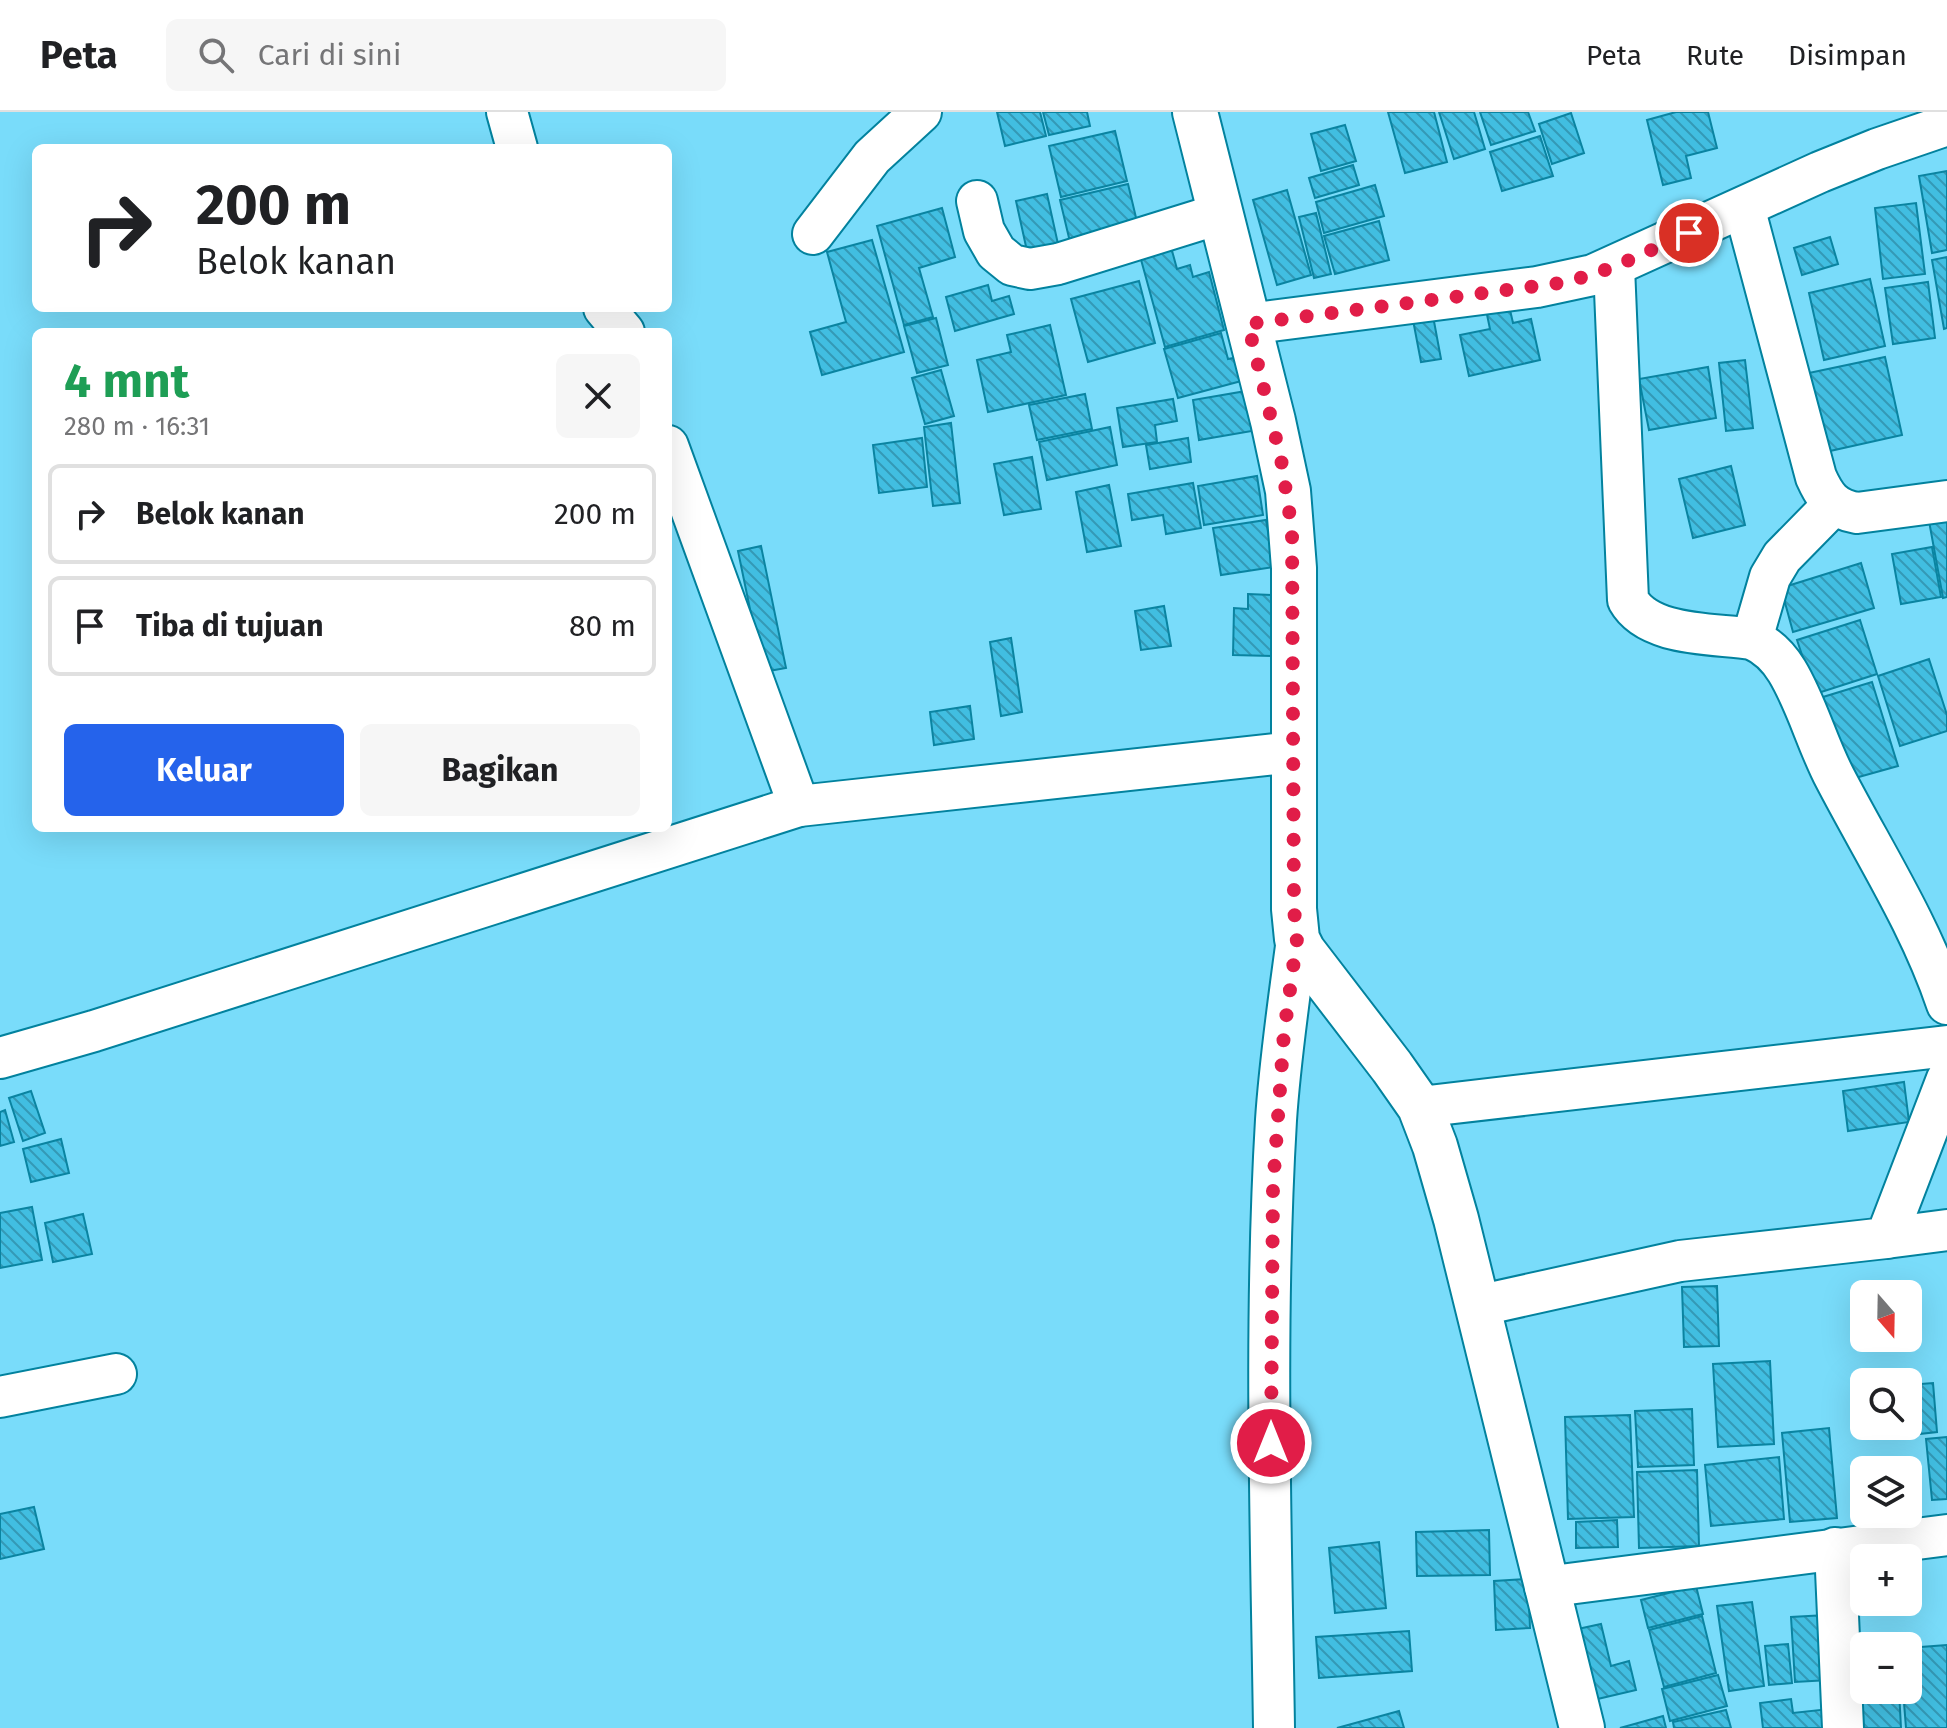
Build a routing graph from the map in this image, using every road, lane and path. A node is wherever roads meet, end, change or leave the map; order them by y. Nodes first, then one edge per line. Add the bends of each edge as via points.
1 (507, 112) edge
2 (921, 112) edge
3 (1195, 112) edge
4 (1947, 125) edge
5 (516, 144) edge
6 (977, 201) dead end
7 (1744, 207) junction
8 (1219, 214) junction
9 (813, 234) dead end
10 (1614, 267) junction
11 (607, 312) edge
12 (1248, 324) junction
13 (621, 328) edge
14 (672, 457) edge
15 (1947, 501) edge
16 (1833, 505) junction
17 (1752, 639) junction
18 (1293, 752) junction
19 (799, 806) junction
20 (1297, 939) junction
21 (1947, 1004) edge
22 (1947, 1046) edge
23 (0, 1058) edge
24 (1947, 1079) edge
25 (1420, 1107) junction
26 (1947, 1230) edge
27 (1886, 1238) junction
28 (1477, 1306) junction
29 (116, 1374) dead end
30 (0, 1397) edge
31 (1947, 1535) edge
32 (1835, 1548) junction
33 (1545, 1587) junction
34 (1274, 1728) edge
35 (1582, 1728) edge
36 (1843, 1728) edge

1 - 5 street
2 - 9 street via 872,157
3 - 8 street
4 - 7 street
6 - 8 street via 996,252 1012,265 1030,269
7 - 10 street
7 - 16 street via 1816,477
8 - 12 street
10 - 12 street via 1537,287
10 - 17 street via 1628,600 1633,610 1655,624
11 - 13 street
12 - 18 street via 1281,459 1292,530
14 - 19 street
15 - 16 street via 1857,513
16 - 17 street via 1782,557 1770,577
17 - 21 street via 1776,655 1792,679 1832,774 1916,929
18 - 19 street
18 - 20 street
19 - 23 street
20 - 25 street
20 - 34 street via 1273,1187
22 - 25 street
24 - 27 street
25 - 28 street via 1445,1176
26 - 27 street
27 - 28 street via 1680,1261
28 - 33 street
29 - 30 street
31 - 32 street
32 - 33 street
32 - 36 street
33 - 35 street

